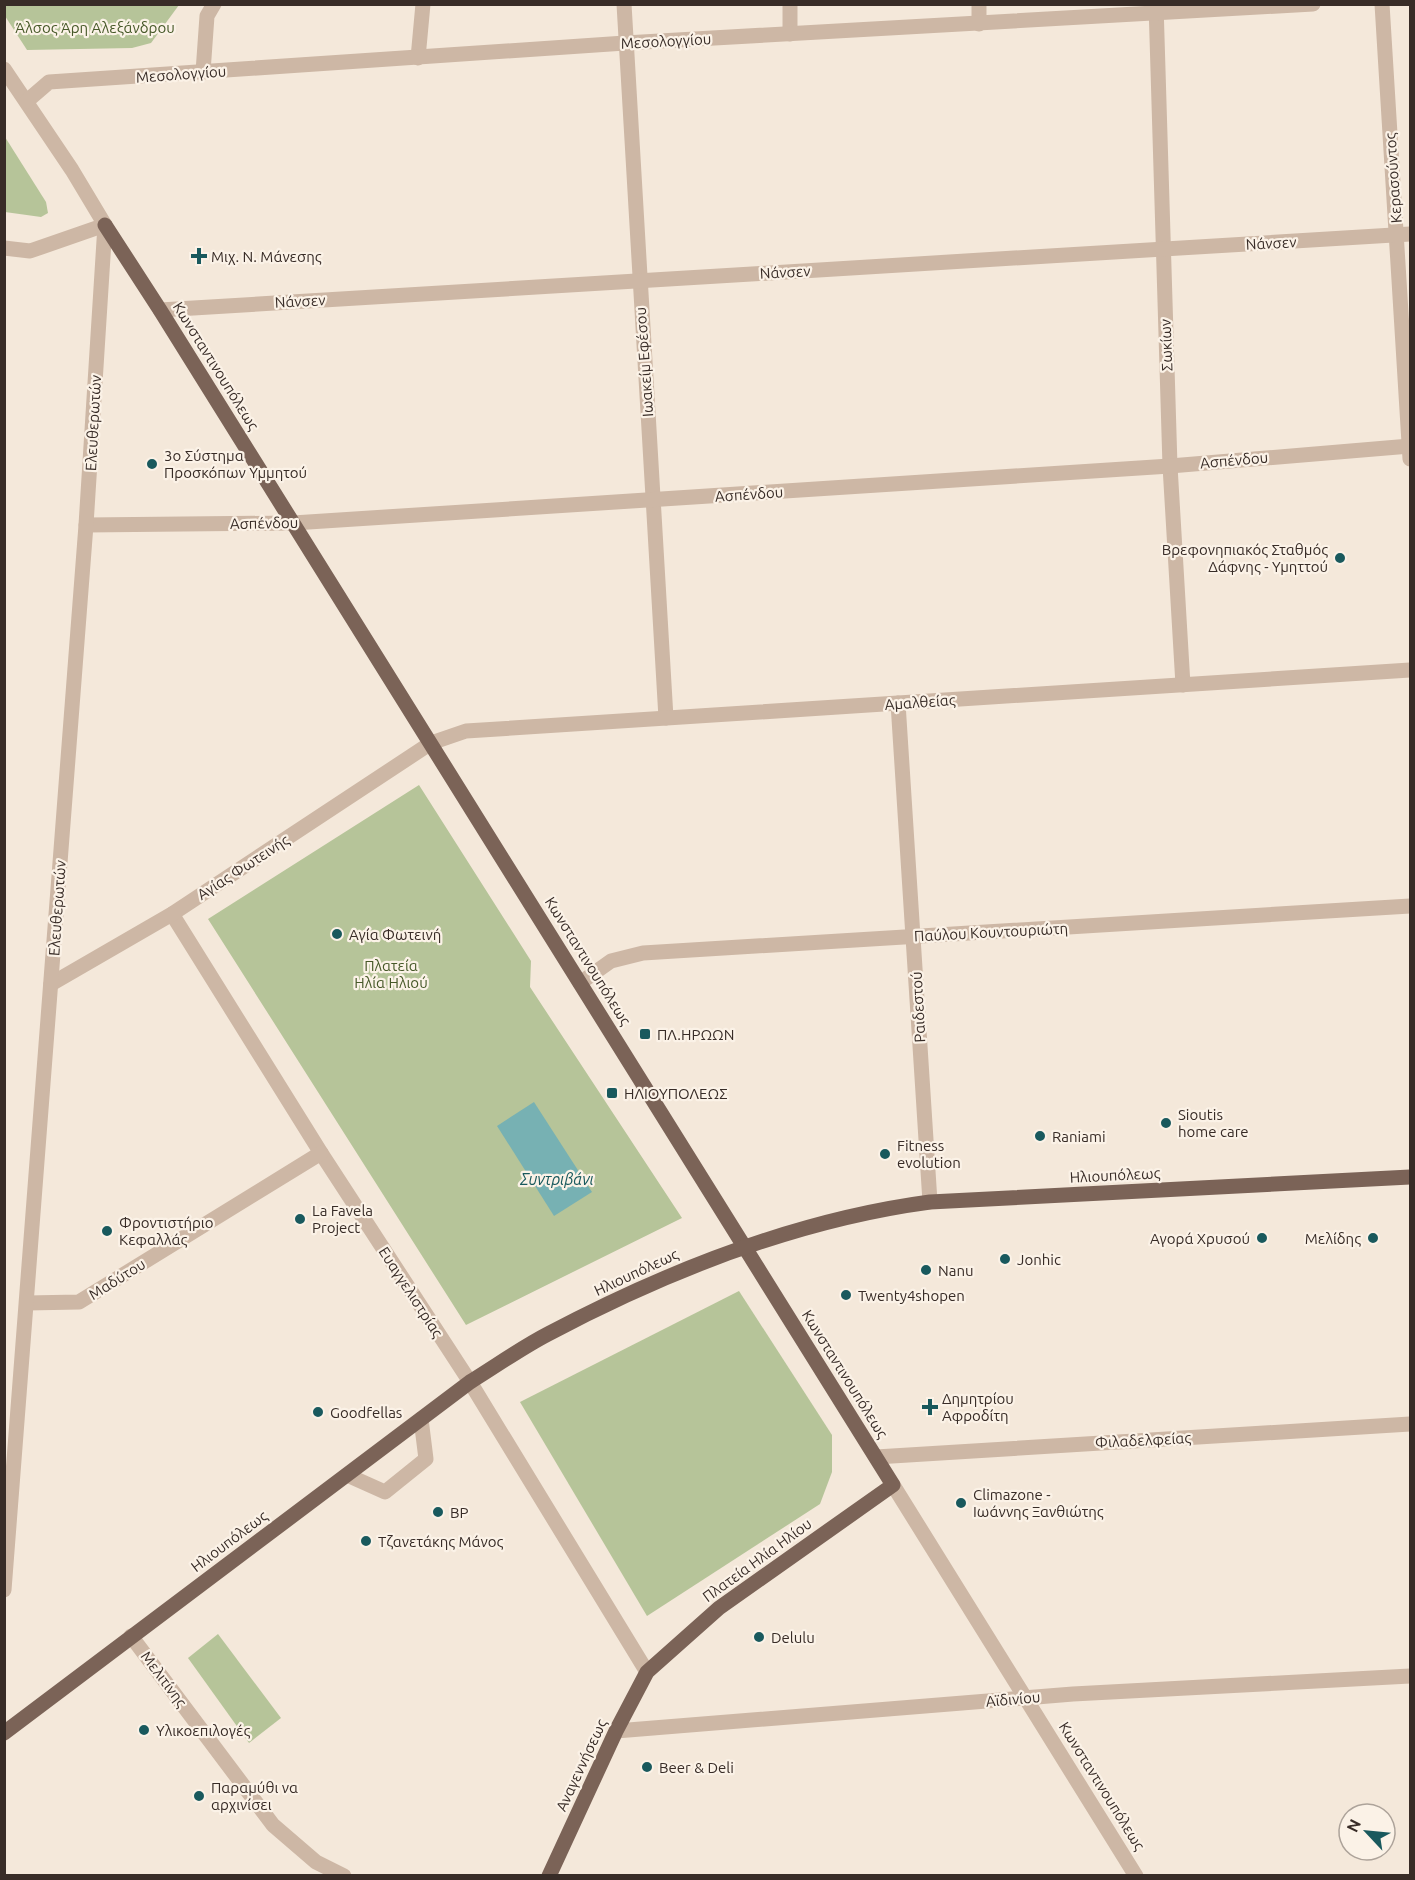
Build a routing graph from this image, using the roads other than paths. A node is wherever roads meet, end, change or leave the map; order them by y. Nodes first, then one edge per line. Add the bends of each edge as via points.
1 (214, 4) edge
2 (423, 4) edge
3 (624, 4) edge
4 (790, 4) edge
5 (979, 4) edge
6 (1313, 4) edge
7 (1382, 4) edge
8 (1156, 8) edge
9 (979, 24) junction
10 (790, 34) junction
11 (625, 43) junction
12 (418, 58) junction
13 (4, 69) edge
14 (203, 72) junction
15 (27, 101) junction
16 (105, 225) junction
17 (1403, 235) edge
18 (4, 248) edge
19 (1162, 249) junction
20 (639, 281) junction
21 (160, 310) junction
22 (1410, 450) edge
23 (1170, 466) junction
24 (653, 500) junction
25 (293, 523) junction
26 (86, 525) junction
27 (1410, 670) edge
28 (1183, 685) junction
29 (898, 703) junction
30 (666, 718) junction
31 (431, 743) junction
32 (1410, 906) edge
33 (172, 914) junction
34 (914, 937) junction
35 (580, 983) junction
36 (51, 984) junction
37 (321, 1153) junction
38 (1410, 1177) edge
39 (930, 1202) junction
40 (744, 1247) junction
41 (27, 1303) junction
42 (470, 1382) junction
43 (421, 1419) junction
44 (1410, 1424) edge
45 (876, 1457) junction
46 (347, 1475) junction
47 (893, 1485) junction
48 (4, 1590) edge
49 (131, 1636) junction
50 (647, 1672) junction
51 (1410, 1676) edge
52 (1026, 1698) junction
53 (616, 1731) junction
54 (4, 1734) edge
55 (344, 1875) edge
56 (549, 1875) edge
57 (1136, 1875) edge

1 - 14 street via 207,16
2 - 12 street
3 - 11 street, Ιωακείμ Εφέσου
4 - 10 street
5 - 9 street
6 - 8 street, Μεσολογγίου
7 - 17 street, Κερασούντος
8 - 9 street, Μεσολογγίου
8 - 19 street, Σωκίων
9 - 10 street, Μεσολογγίου
10 - 11 street, Μεσολογγίου
11 - 12 street, Μεσολογγίου
11 - 20 street, Ιωακείμ Εφέσου
12 - 14 street, Μεσολογγίου
13 - 15 street, Κωνσταντινουπόλεως
14 - 15 street, Μεσολογγίου via 49,82
15 - 16 street, Κωνσταντινουπόλεως
16 - 18 street via 30,251
16 - 21 main road, Κωνσταντινουπόλεως
16 - 26 street, Ελευθερωτών
17 - 19 street, Νάνσεν
17 - 22 street, Κερασούντος
19 - 20 street, Νάνσεν
19 - 23 street, Σωκίων
20 - 21 street, Νάνσεν
20 - 24 street, Ιωακείμ Εφέσου
21 - 25 main road, Κωνσταντινουπόλεως
22 - 23 street, Ασπένδου
23 - 24 street, Ασπένδου
23 - 28 street, Σωκίων
24 - 25 street, Ασπένδου
24 - 30 street, Ιωακείμ Εφέσου
25 - 26 street, Ασπένδου
25 - 31 main road, Κωνσταντινουπόλεως
26 - 36 street, Ελευθερωτών
27 - 28 street, Αμαλθείας
28 - 29 street, Αμαλθείας
29 - 30 street, Αμαλθείας
29 - 34 street, Ραιδεστού
30 - 31 street, Αμαλθείας via 466,731
31 - 33 street, Αγίας Φωτεινής
31 - 35 main road, Κωνσταντινουπόλεως
32 - 34 street, Παύλου Κουντουριώτη
33 - 36 street, Αγίας Φωτεινής
33 - 37 street, Ευαγγελιστρίας
34 - 35 street, Παύλου Κουντουριώτη via 643,953 611,961
34 - 39 street, Ραιδεστού
35 - 40 main road, Κωνσταντινουπόλεως
36 - 41 street, Ελευθερωτών
37 - 41 street, Μαδύτου via 79,1302
37 - 42 street, Ευαγγελιστρίας
38 - 39 main road, Ηλιουπόλεως
39 - 40 main road, Ηλιουπόλεως via 881,1209
40 - 42 main road, Ηλιουπόλεως via 661,1279 546,1335
40 - 45 main road, Κωνσταντινουπόλεως
41 - 48 street, Ελευθερωτών
42 - 43 main road, Ηλιουπόλεως
42 - 50 street, Ευαγγελιστρίας
43 - 46 main road, Ηλιουπόλεως
43 - 46 street via 426,1459 385,1492
44 - 45 street, Φιλαδελφείας
45 - 47 main road, Κωνσταντινουπόλεως
46 - 49 main road, Ηλιουπόλεως
47 - 50 main road, Πλατεία Ηλία Ηλίου via 719,1608
47 - 52 street, Κωνσταντινουπόλεως
49 - 54 main road, Ηλιουπόλεως
49 - 55 street, Μελιτίνης via 273,1825 316,1862
50 - 53 main road, Αναγεννήσεως
51 - 52 street, Αϊδινίου
52 - 53 street, Αϊδινίου
52 - 57 street, Κωνσταντινουπόλεως
53 - 56 main road, Αναγεννήσεως

